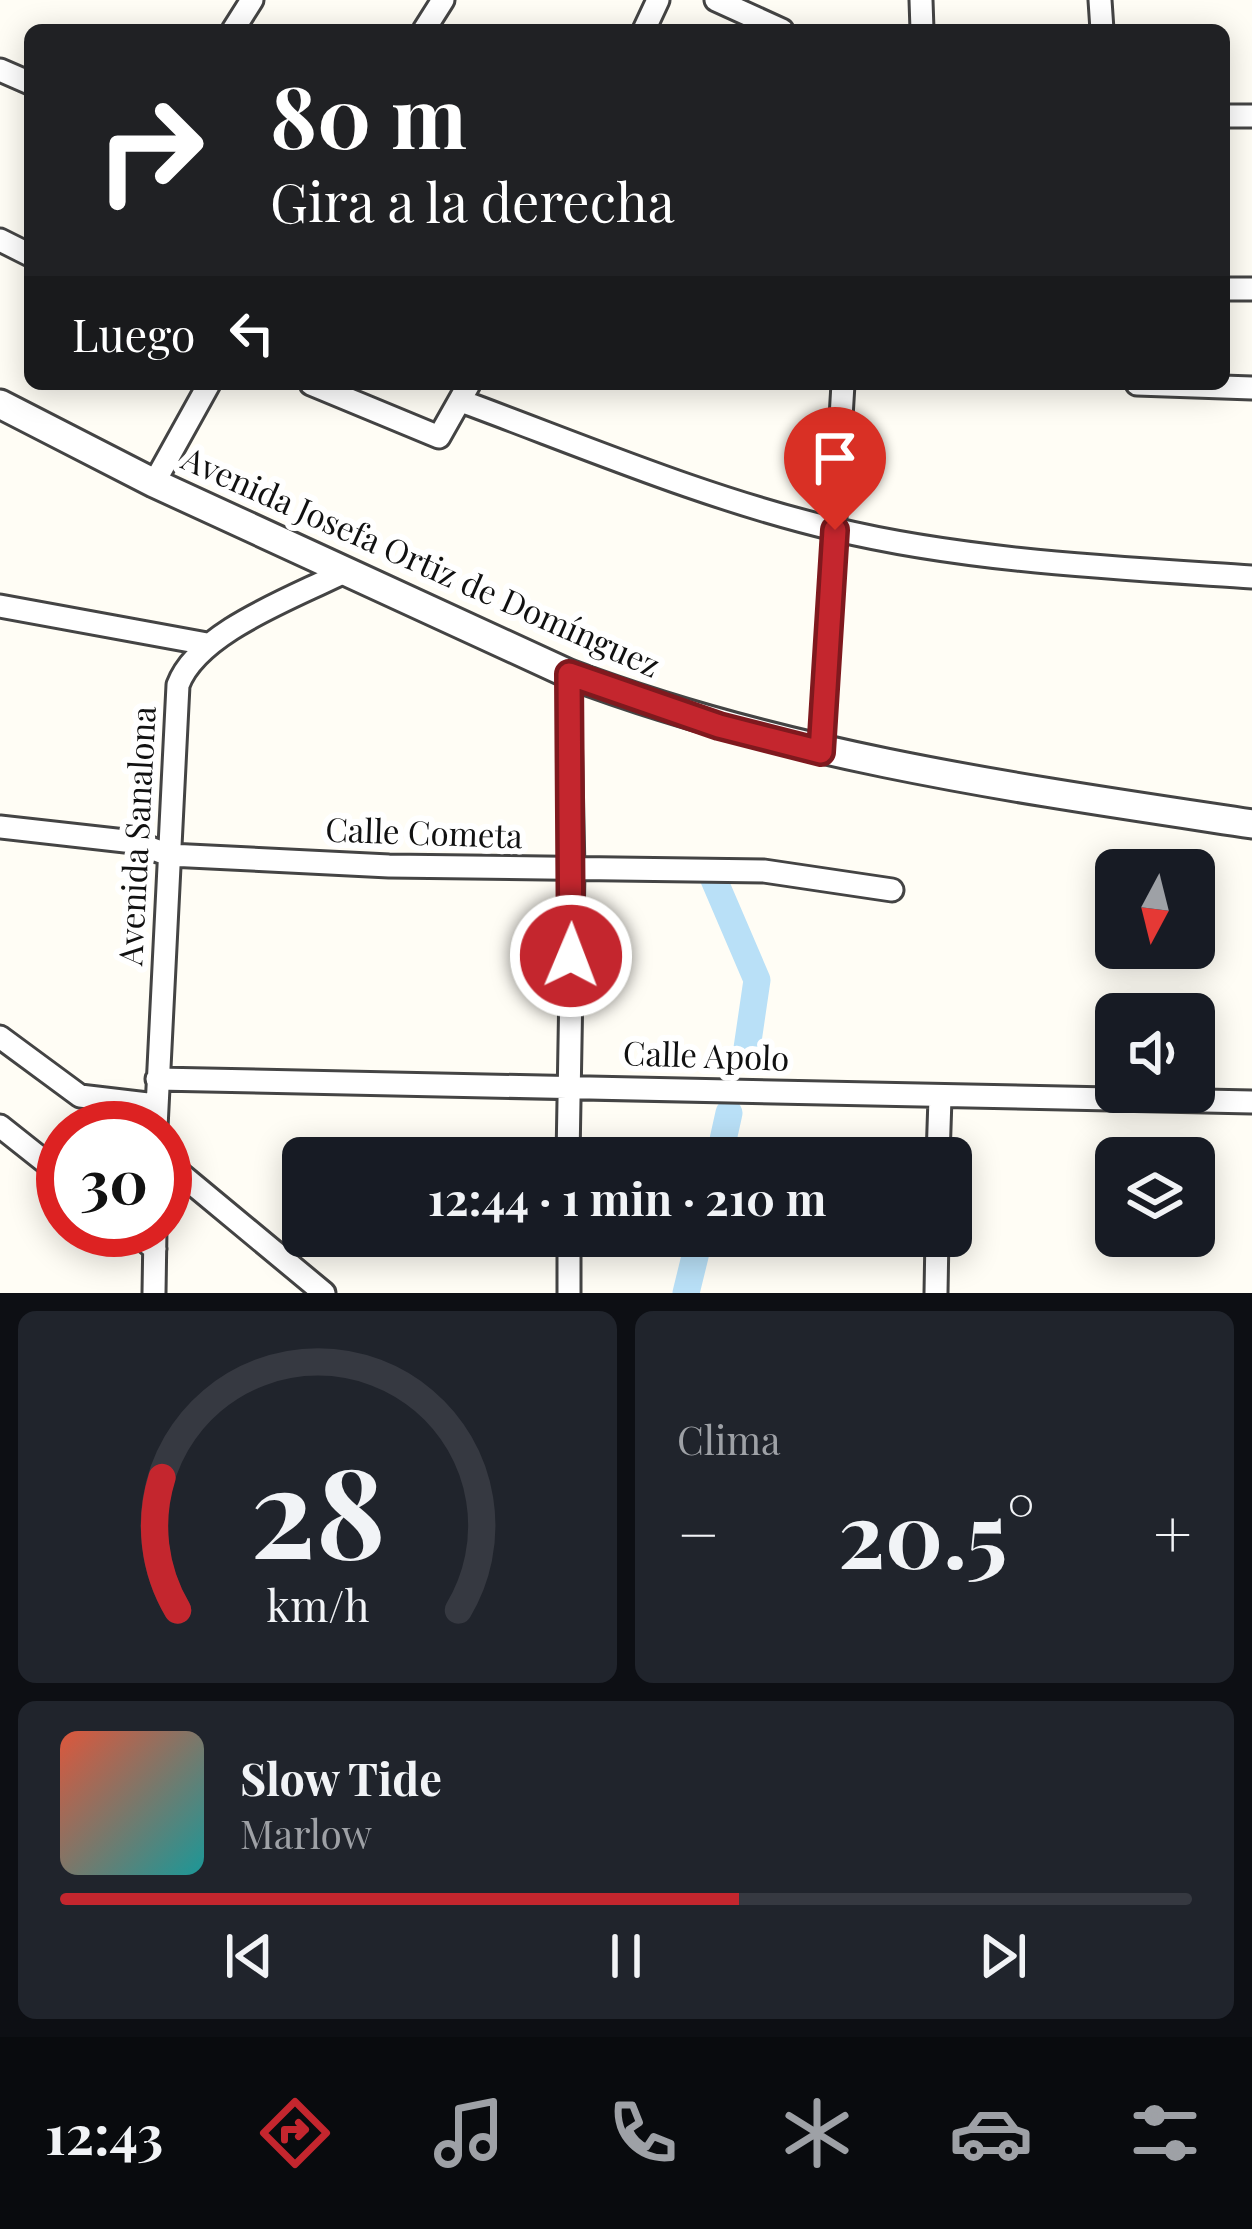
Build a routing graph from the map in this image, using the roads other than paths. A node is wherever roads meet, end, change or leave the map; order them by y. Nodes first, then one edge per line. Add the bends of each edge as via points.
1 (716, 0) edge
2 (769, 24) edge
3 (206, 390) edge
4 (325, 390) edge
5 (843, 390) edge
6 (465, 392) edge
7 (0, 404) edge
8 (154, 483) junction
9 (835, 530) junction
10 (346, 571) junction
11 (1252, 577) edge
12 (0, 606) edge
13 (207, 644) junction
14 (569, 674) junction
15 (821, 752) junction
16 (1252, 824) edge
17 (0, 827) edge
18 (169, 855) junction
19 (573, 871) junction
20 (892, 890) dead end
21 (0, 1037) edge
22 (157, 1079) junction
23 (568, 1084) junction
24 (940, 1098) junction
25 (98, 1101) edge
26 (156, 1101) edge
27 (1252, 1102) edge
28 (0, 1126) edge
29 (568, 1137) edge
30 (939, 1137) edge
31 (36, 1155) edge
32 (192, 1183) edge
33 (155, 1257) edge
34 (569, 1257) edge
35 (937, 1257) edge
36 (154, 1293) edge
37 (324, 1293) edge
38 (569, 1293) edge
39 (936, 1293) edge

1 - 2 street
3 - 8 street
4 - 6 street via 439,437
5 - 9 street
6 - 9 street via 660,475
7 - 8 street, Avenida Josefa Ortiz de Domínguez
8 - 10 street, Avenida Josefa Ortiz de Domínguez
9 - 11 street via 1068,564
9 - 15 street
10 - 13 street
10 - 14 street, Avenida Josefa Ortiz de Domínguez
12 - 13 street
13 - 18 street, Avenida Sanalona via 178,685
14 - 15 street, Avenida Josefa Ortiz de Domínguez
14 - 19 street
15 - 16 street, Avenida Josefa Ortiz de Domínguez
17 - 18 street, Calle Cometa via 134,842
18 - 19 street, Calle Cometa
18 - 22 street, Avenida Sanalona
19 - 20 street, Calle Cometa via 764,871
19 - 23 street
21 - 25 street
22 - 23 street, Calle Apolo
22 - 26 street, Avenida Sanalona
23 - 24 street, Calle Apolo
23 - 29 street
24 - 27 street, Calle Apolo
24 - 30 street
28 - 31 street
32 - 37 street
33 - 36 street
34 - 38 street
35 - 39 street

